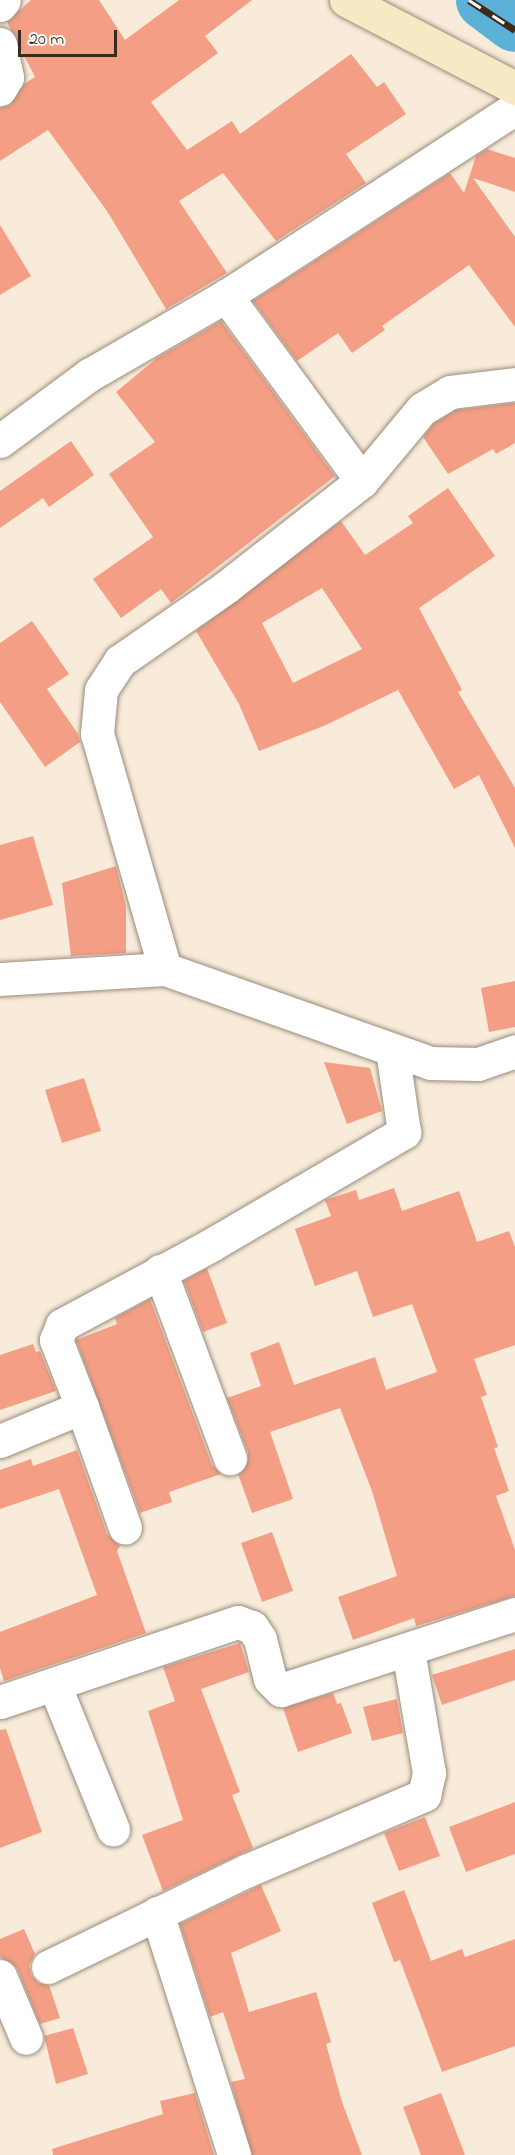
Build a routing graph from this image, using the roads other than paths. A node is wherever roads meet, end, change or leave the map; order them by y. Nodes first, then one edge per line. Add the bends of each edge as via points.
1 (4, 0) edge
2 (346, 0) edge
3 (0, 5) edge
4 (0, 44) edge
5 (515, 88) edge
6 (0, 89) edge
7 (515, 108) edge
8 (226, 296) junction
9 (515, 384) edge
10 (0, 441) edge
11 (362, 481) junction
12 (165, 969) junction
13 (0, 979) edge
14 (392, 1050) junction
15 (515, 1051) edge
16 (160, 1271) junction
17 (82, 1407) junction
18 (0, 1442) edge
19 (230, 1458) dead end
20 (125, 1528) dead end
21 (515, 1614) edge
22 (408, 1650) junction
23 (54, 1684) junction
24 (0, 1702) edge
25 (113, 1829) dead end
26 (157, 1913) junction
27 (48, 1967) dead end
28 (0, 1976) edge
29 (26, 2038) dead end
30 (234, 2155) edge

1 - 3 street
2 - 5 main road
4 - 6 street via 7,77
7 - 8 street
8 - 10 street via 89,375
8 - 11 street
9 - 11 street via 450,392 422,409
11 - 12 street via 225,588 120,661 101,690 97,734
12 - 13 street
12 - 14 street
14 - 15 street via 430,1064 478,1064
14 - 16 street via 404,1132
16 - 17 street via 62,1325 56,1340
16 - 19 street
17 - 18 street
17 - 20 street
21 - 22 street
22 - 23 street via 281,1690 270,1678 260,1639 252,1627 238,1622
22 - 26 street via 429,1773 424,1795
23 - 24 street
23 - 25 street
26 - 27 street
26 - 30 street
28 - 29 street

